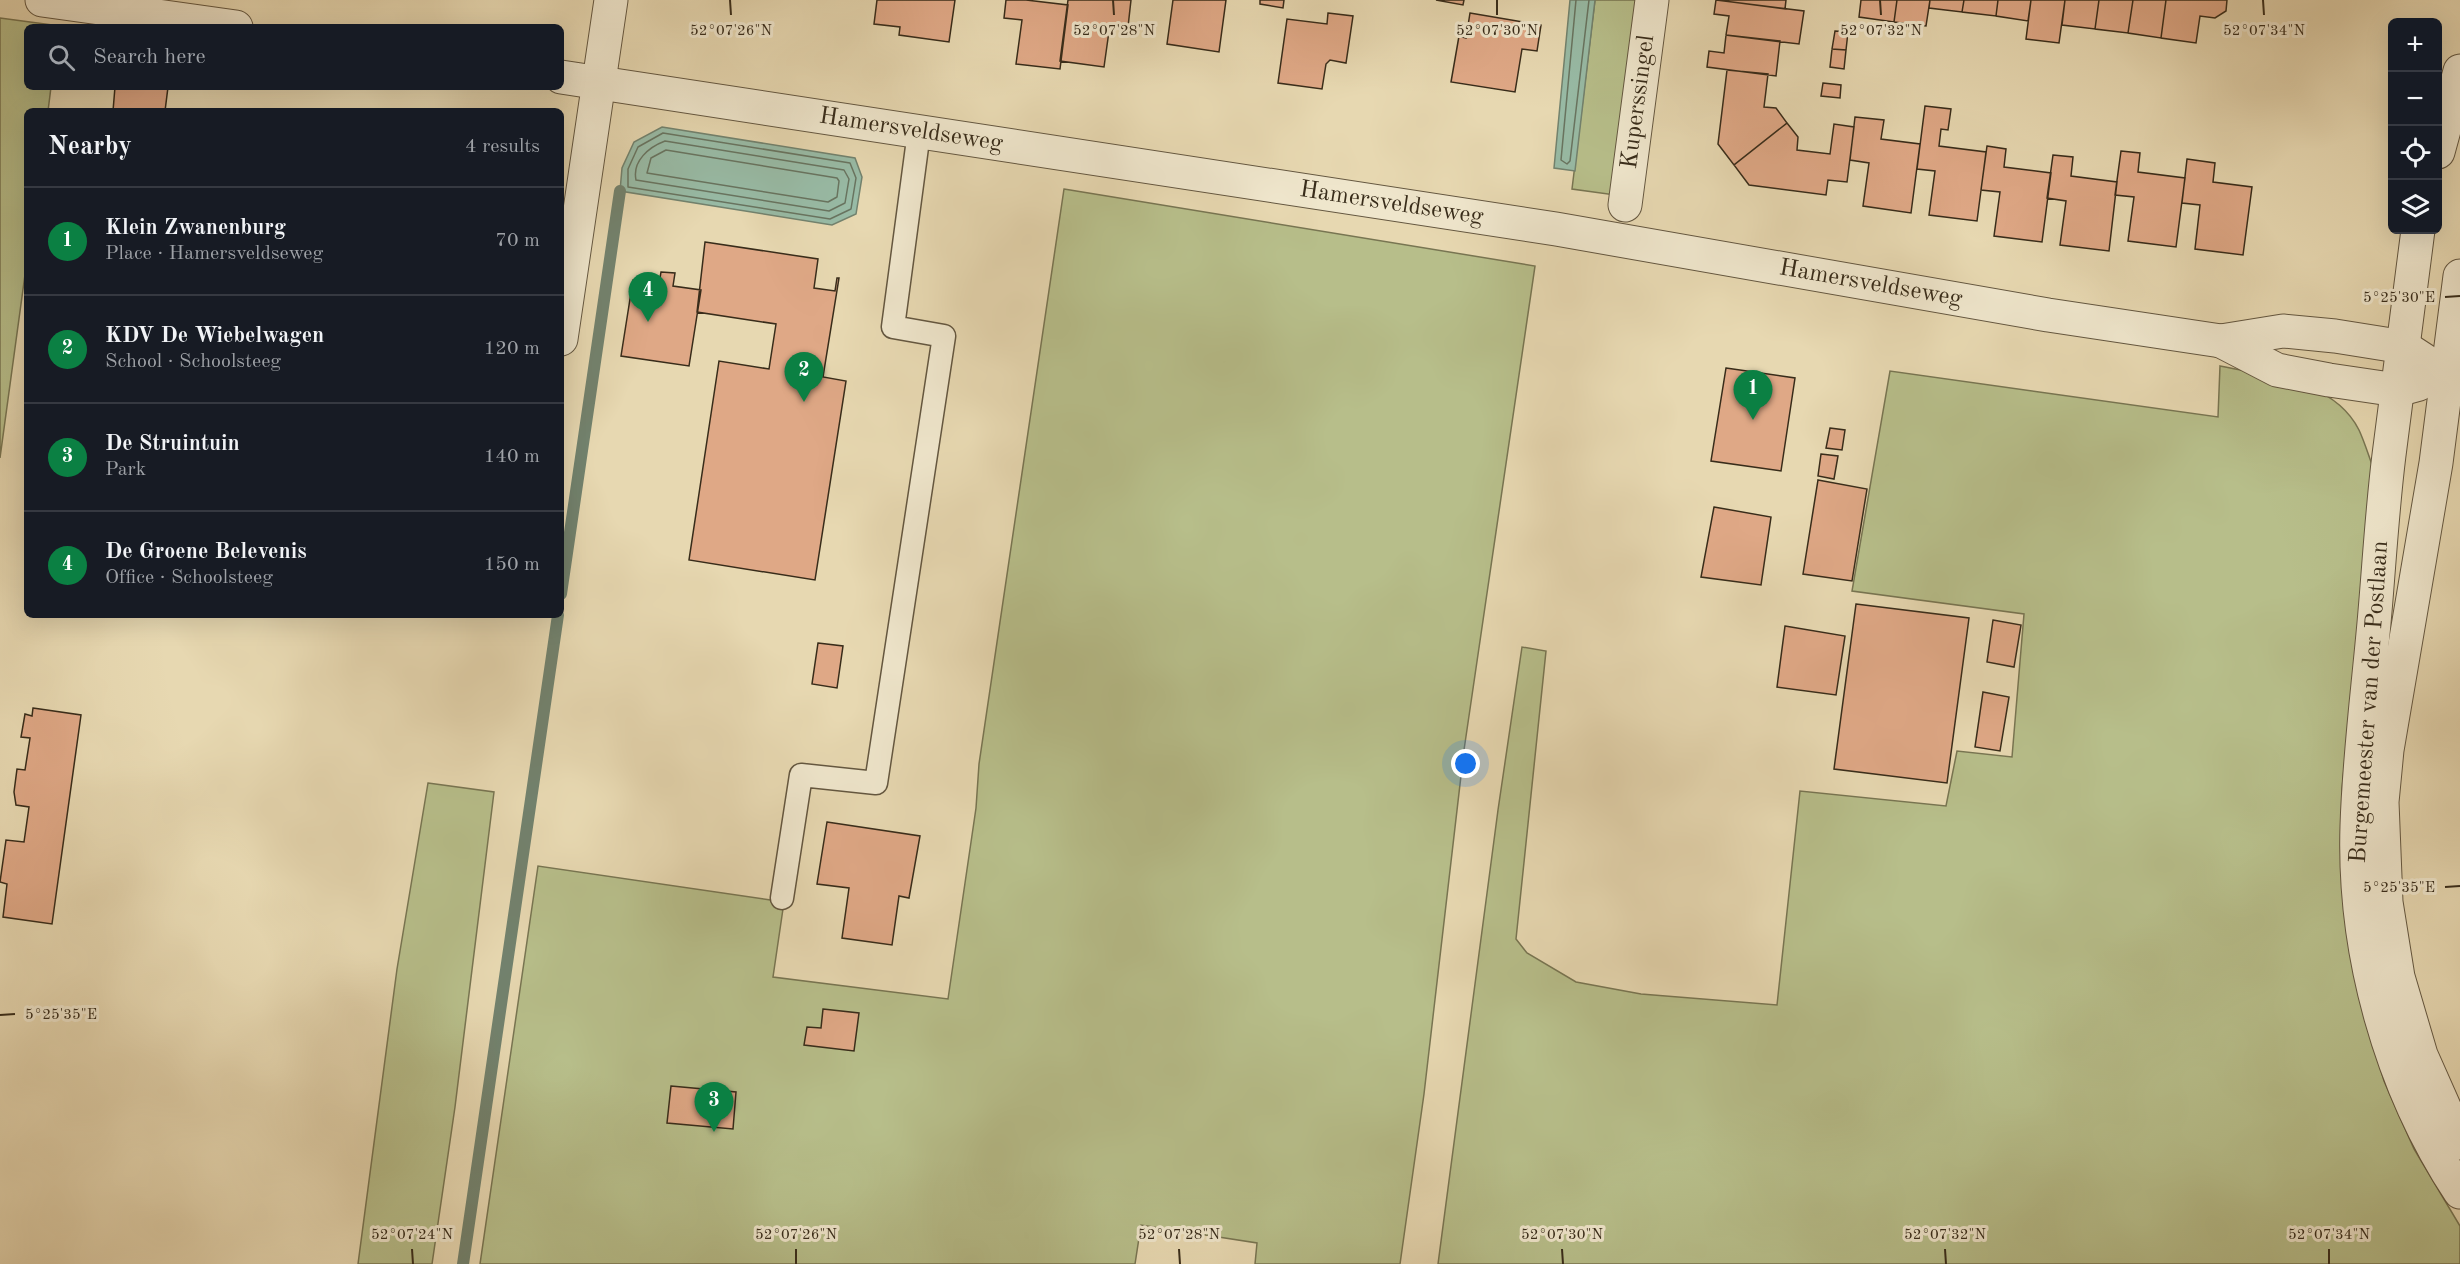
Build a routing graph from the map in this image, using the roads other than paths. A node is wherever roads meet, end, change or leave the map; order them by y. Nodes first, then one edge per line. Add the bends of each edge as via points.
1 (42, 0) edge
2 (610, 0) edge
3 (1652, 0) edge
4 (214, 24) edge
5 (2460, 71) edge
6 (564, 77) edge
7 (598, 83) junction
8 (919, 132) junction
9 (2442, 137) edge
10 (1625, 205) dead end
11 (2418, 234) edge
12 (2460, 276) edge
13 (564, 318) edge
14 (2221, 341) junction
15 (2404, 347) junction
16 (2453, 376) edge
17 (2397, 390) junction
18 (782, 898) dead end
19 (2460, 1143) edge
20 (2460, 1192) edge

1 - 4 street
2 - 7 street
3 - 10 street, Kuperssingel
5 - 9 street
6 - 7 street, Hamersveldseweg
7 - 8 street, Hamersveldseweg
7 - 13 street
8 - 14 street, Hamersveldseweg via 1578,232 2036,313
8 - 18 lane via 893,327 945,336 876,783 801,775
11 - 15 street, Burgemeester van der Postlaan
12 - 16 street, Burgemeester van der Postlaan
14 - 15 street, Hamersveldseweg via 2283,332
14 - 17 street, Hamersveldseweg via 2277,370
15 - 16 street, Hamersveldseweg
15 - 17 street, Burgemeester van der Postlaan
16 - 17 street, Hamersveldseweg
16 - 19 street, Burgemeester van der Postlaan via 2387,750 2382,830 2391,941 2408,1016 2433,1088
17 - 20 street, Burgemeester van der Postlaan via 2358,799 2359,890 2368,957 2391,1047 2422,1124

